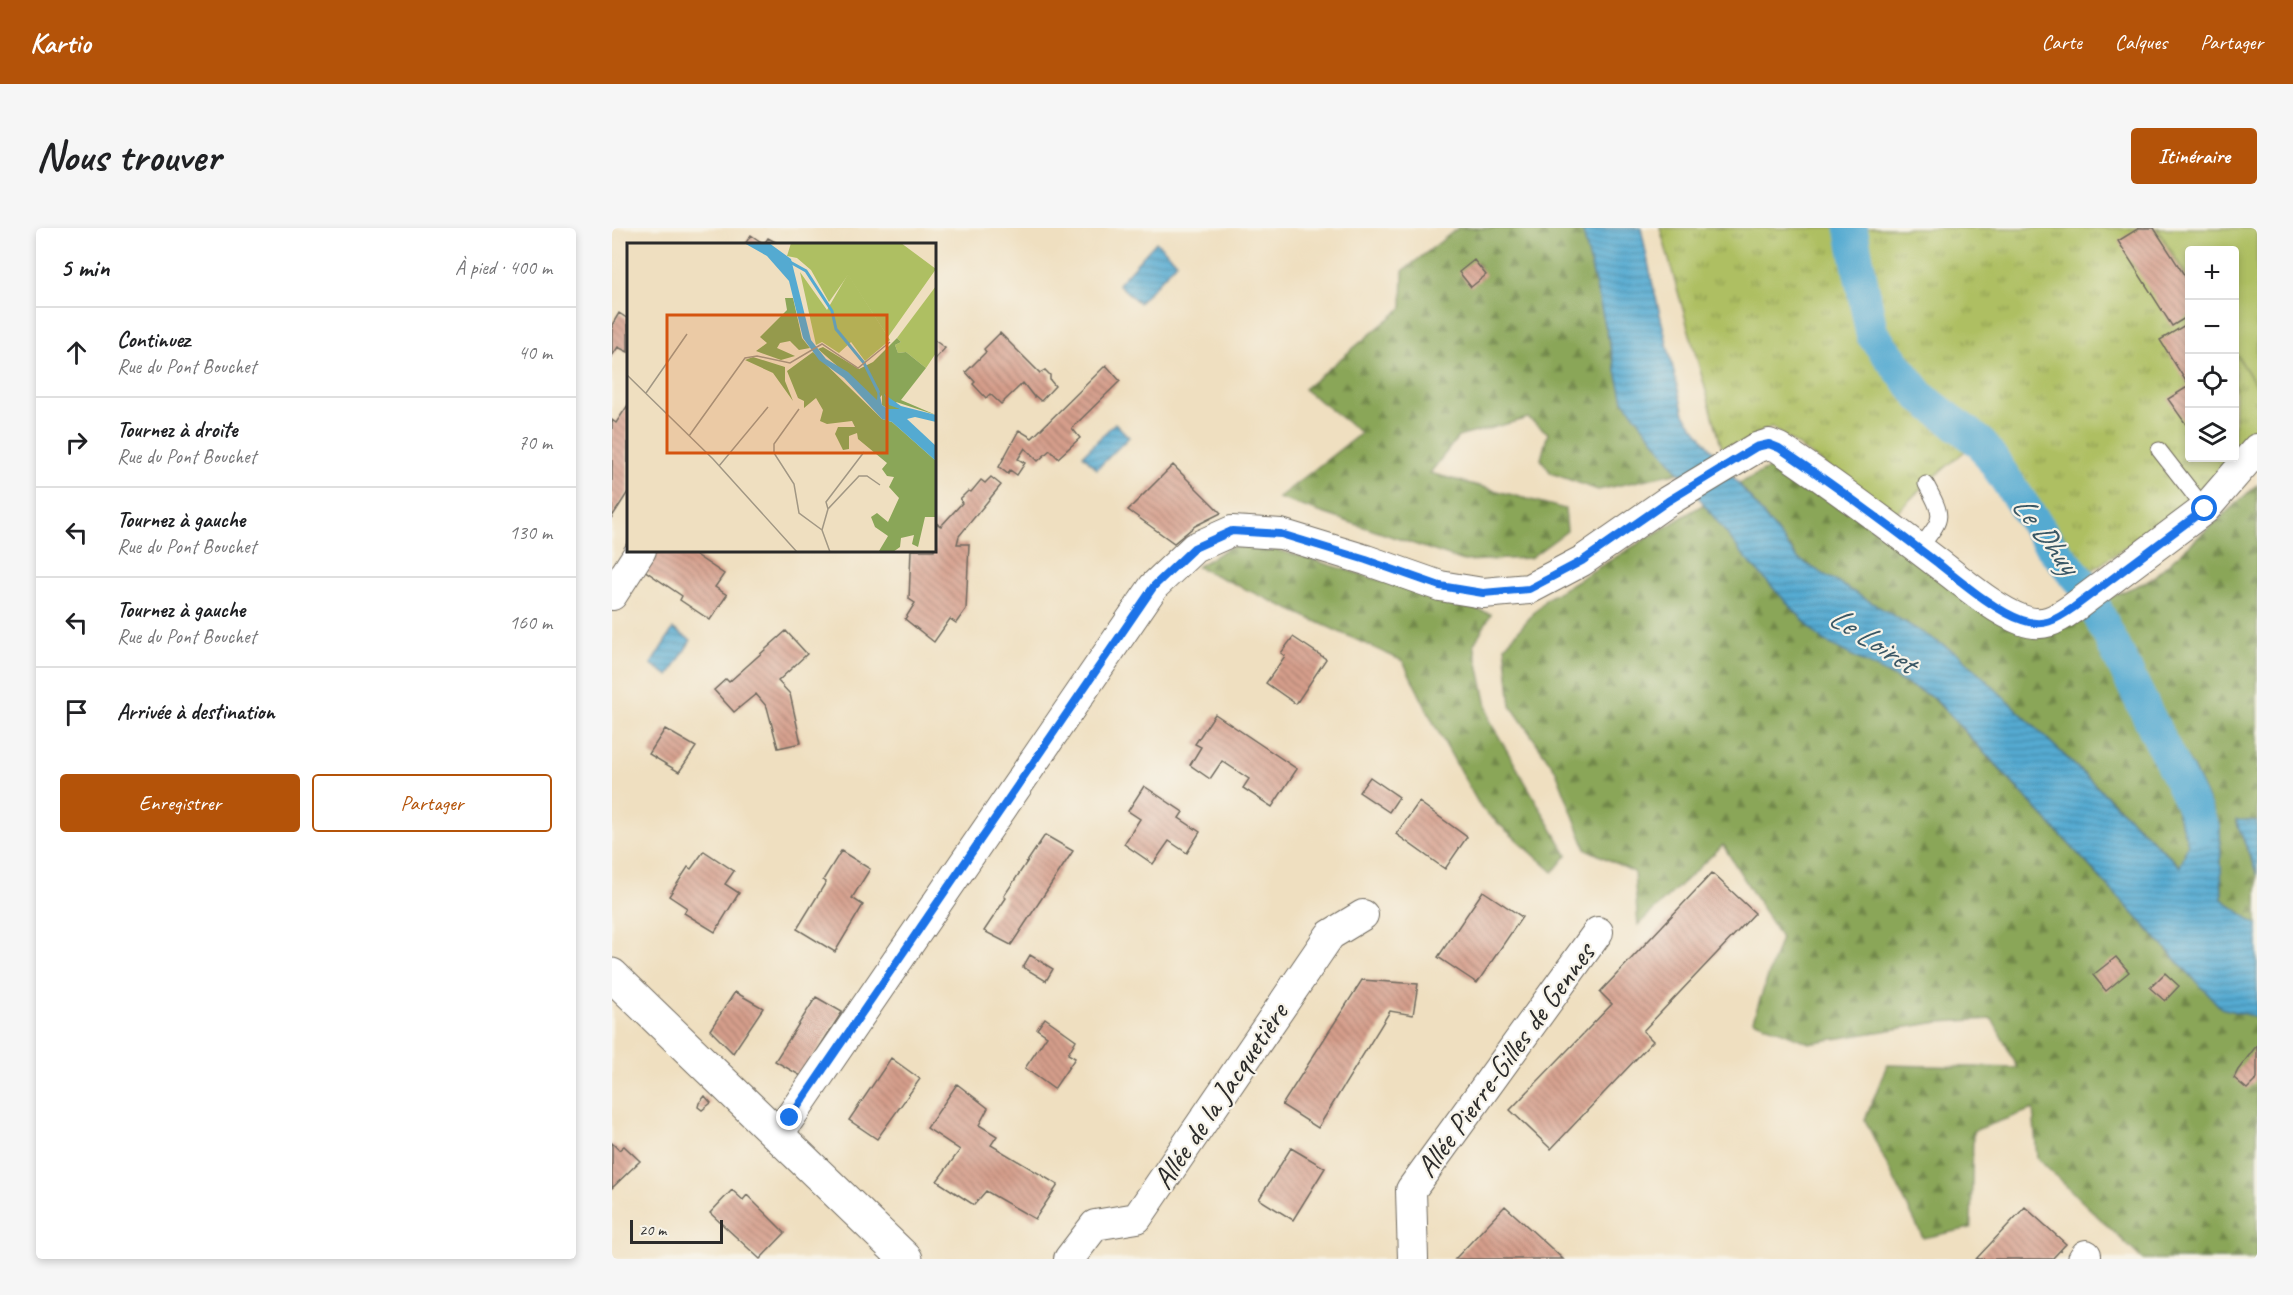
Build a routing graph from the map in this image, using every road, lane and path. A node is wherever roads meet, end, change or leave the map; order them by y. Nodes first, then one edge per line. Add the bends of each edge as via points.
1 (2257, 449) edge
2 (2159, 450) dead end
3 (1926, 484) dead end
4 (2205, 509) junction
5 (1919, 549) junction
6 (639, 552) edge
7 (612, 595) edge
8 (1363, 915) dead end
9 (1598, 932) dead end
10 (612, 975) edge
11 (778, 1135) junction
12 (906, 1259) edge
13 (1069, 1259) edge
14 (1413, 1259) edge

1 - 4 street
2 - 4 lane
3 - 5 lane via 1940,516
4 - 5 street via 2054,621 2022,620 1988,601
5 - 11 street via 1841,490 1769,444 1756,447 1668,501 1582,561 1529,589 1483,593 1440,586 1281,534 1232,531 1194,548 1154,586
6 - 7 street
8 - 13 street, Allée de la Jacquetière via 1330,935 1137,1218 1095,1225
9 - 14 street, Allée Pierre-Gilles de Gennes via 1411,1190
10 - 11 main road
11 - 12 main road

